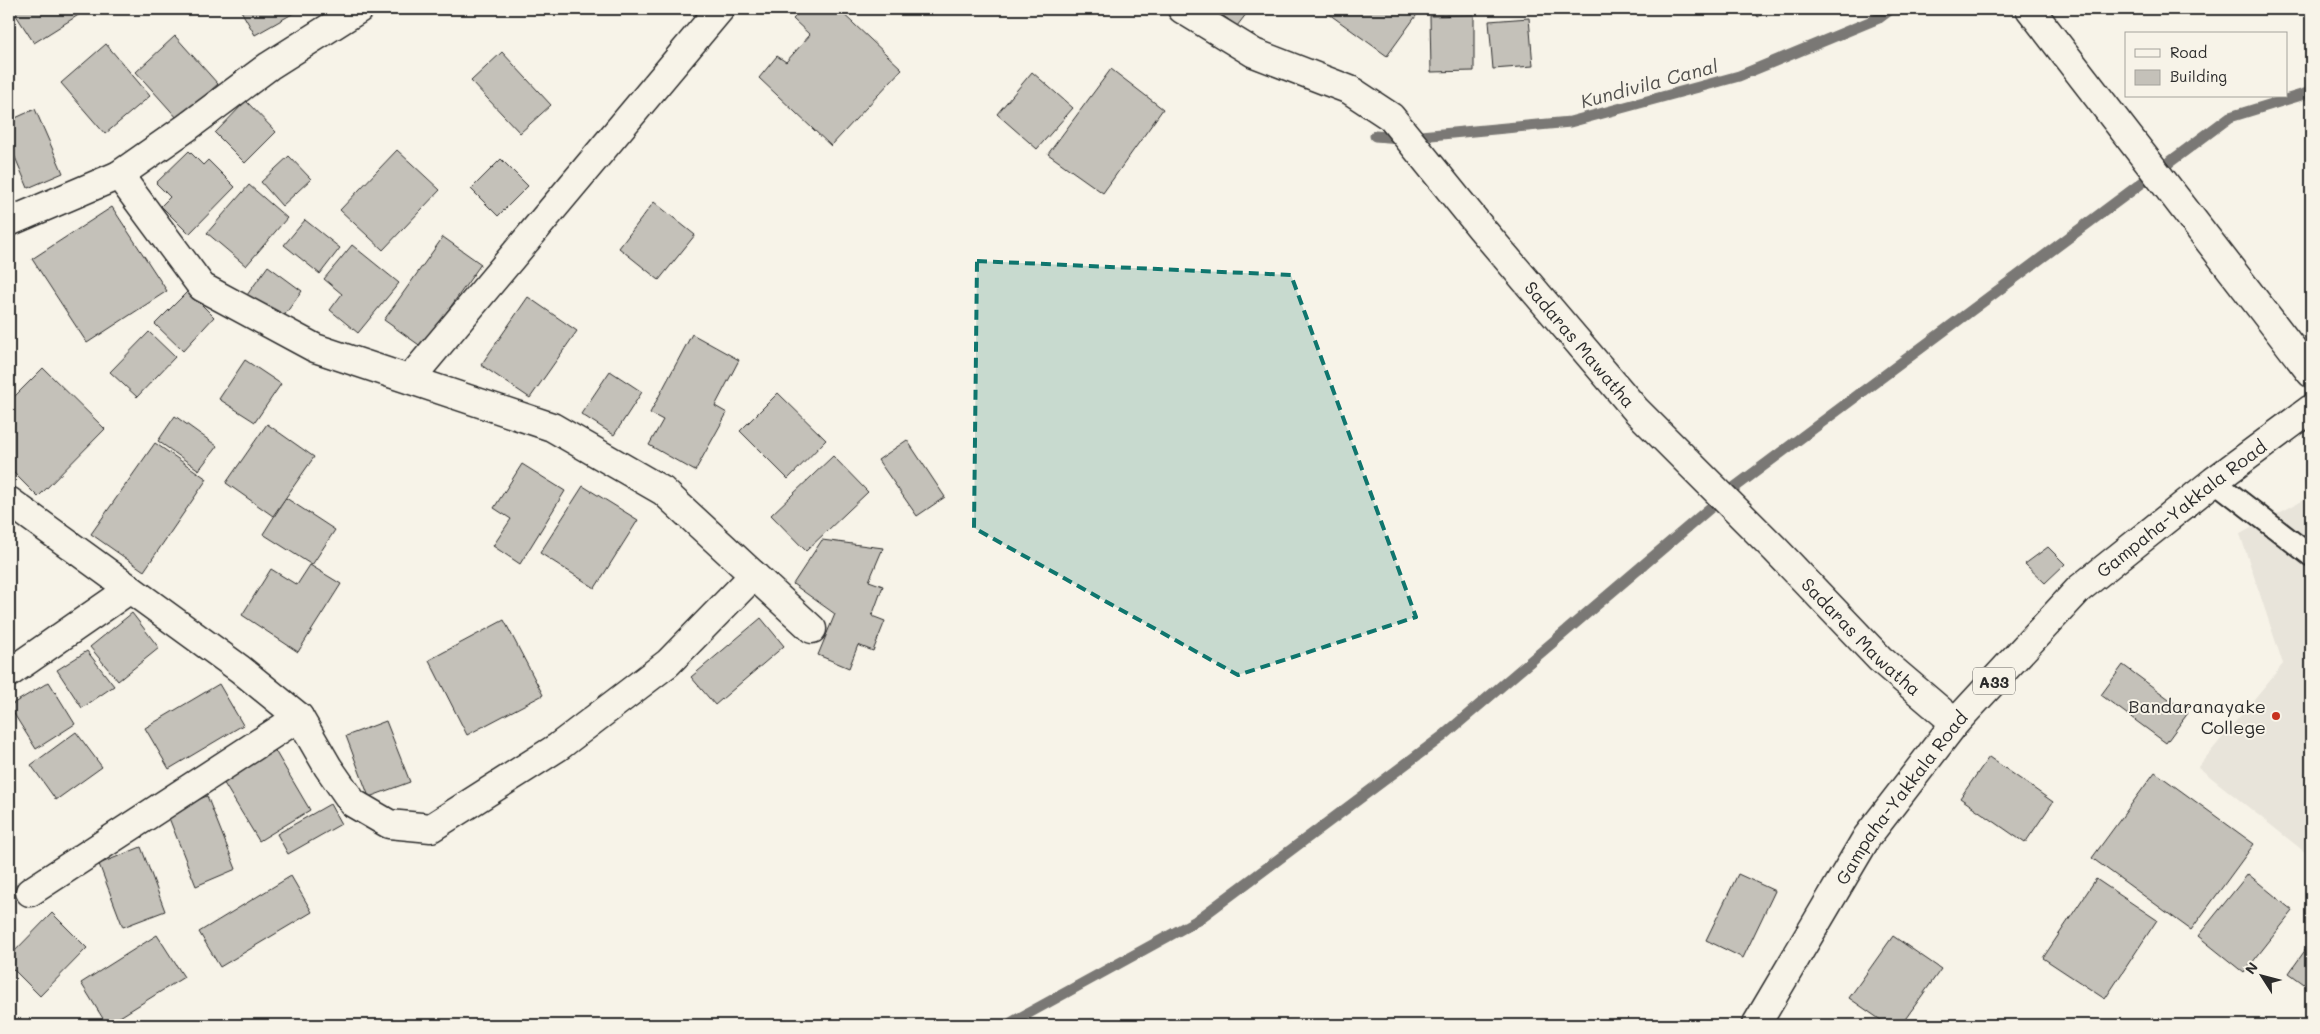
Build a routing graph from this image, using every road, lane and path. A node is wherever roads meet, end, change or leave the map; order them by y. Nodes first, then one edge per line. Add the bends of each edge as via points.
1 (359, 9) edge
2 (720, 9) edge
3 (1182, 9) edge
4 (2030, 9) edge
5 (119, 175) junction
6 (9, 222) edge
7 (2311, 373) edge
8 (410, 379) junction
9 (2311, 409) edge
10 (2214, 481) junction
11 (9, 501) edge
12 (2311, 556) edge
13 (754, 575) junction
14 (130, 589) junction
15 (812, 628) dead end
16 (9, 673) edge
17 (299, 717) junction
18 (1955, 723) junction
19 (30, 892) dead end
20 (1756, 1025) edge

1 - 5 main road via 269,66
2 - 8 main road
3 - 18 main road, Sadaras Mawatha via 1254,53 1350,90 1391,117 1636,410 1880,659
4 - 7 main road
5 - 6 main road
5 - 8 main road via 202,287 315,348
8 - 13 main road via 552,427 663,491
9 - 10 main road, Gampaha-Yakkala Road / A33
10 - 12 lane
10 - 18 main road, Gampaha-Yakkala Road / A33 via 2078,589
11 - 14 main road
13 - 15 main road
13 - 17 main road via 668,663 558,747 432,828 389,824 352,803
14 - 16 main road
14 - 17 main road via 240,669
17 - 19 main road
18 - 20 main road, Gampaha-Yakkala Road / A33 via 1867,838

